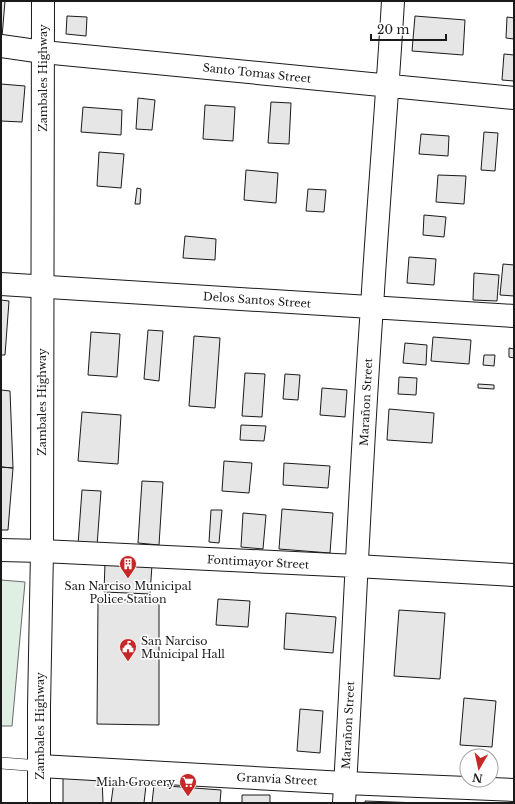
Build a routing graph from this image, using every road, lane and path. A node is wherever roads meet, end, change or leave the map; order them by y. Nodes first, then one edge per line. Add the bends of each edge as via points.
1 (44, 1) edge
2 (393, 1) edge
3 (1, 46) edge
4 (43, 52) junction
5 (388, 85) junction
6 (514, 98) edge
7 (1, 284) edge
8 (42, 286) junction
9 (372, 308) junction
10 (514, 316) edge
11 (1, 550) edge
12 (42, 551) junction
13 (356, 566) junction
14 (514, 575) edge
15 (1, 763) edge
16 (40, 766) junction
17 (514, 790) edge
18 (345, 793) edge
19 (39, 803) edge

1 - 4 street, Zambales Highway
2 - 5 street, Marañon Street
3 - 4 street, Santo Tomas Street
4 - 5 street, Santo Tomas Street
4 - 8 street, Zambales Highway
5 - 6 street, Santo Tomas Street
5 - 9 street, Marañon Street
7 - 8 street, Delos Santos Street
8 - 9 street, Delos Santos Street
8 - 12 street, Zambales Highway
9 - 10 street, Delos Santos Street
9 - 13 street, Marañon Street
11 - 12 street, Fontimayor Street
12 - 13 street, Fontimayor Street
12 - 16 street, Zambales Highway
13 - 14 street, Fontimayor Street
13 - 18 street, Marañon Street
15 - 16 lane
16 - 18 street, Granvia Street
16 - 19 street, Zambales Highway
17 - 18 street, Granvia Street

